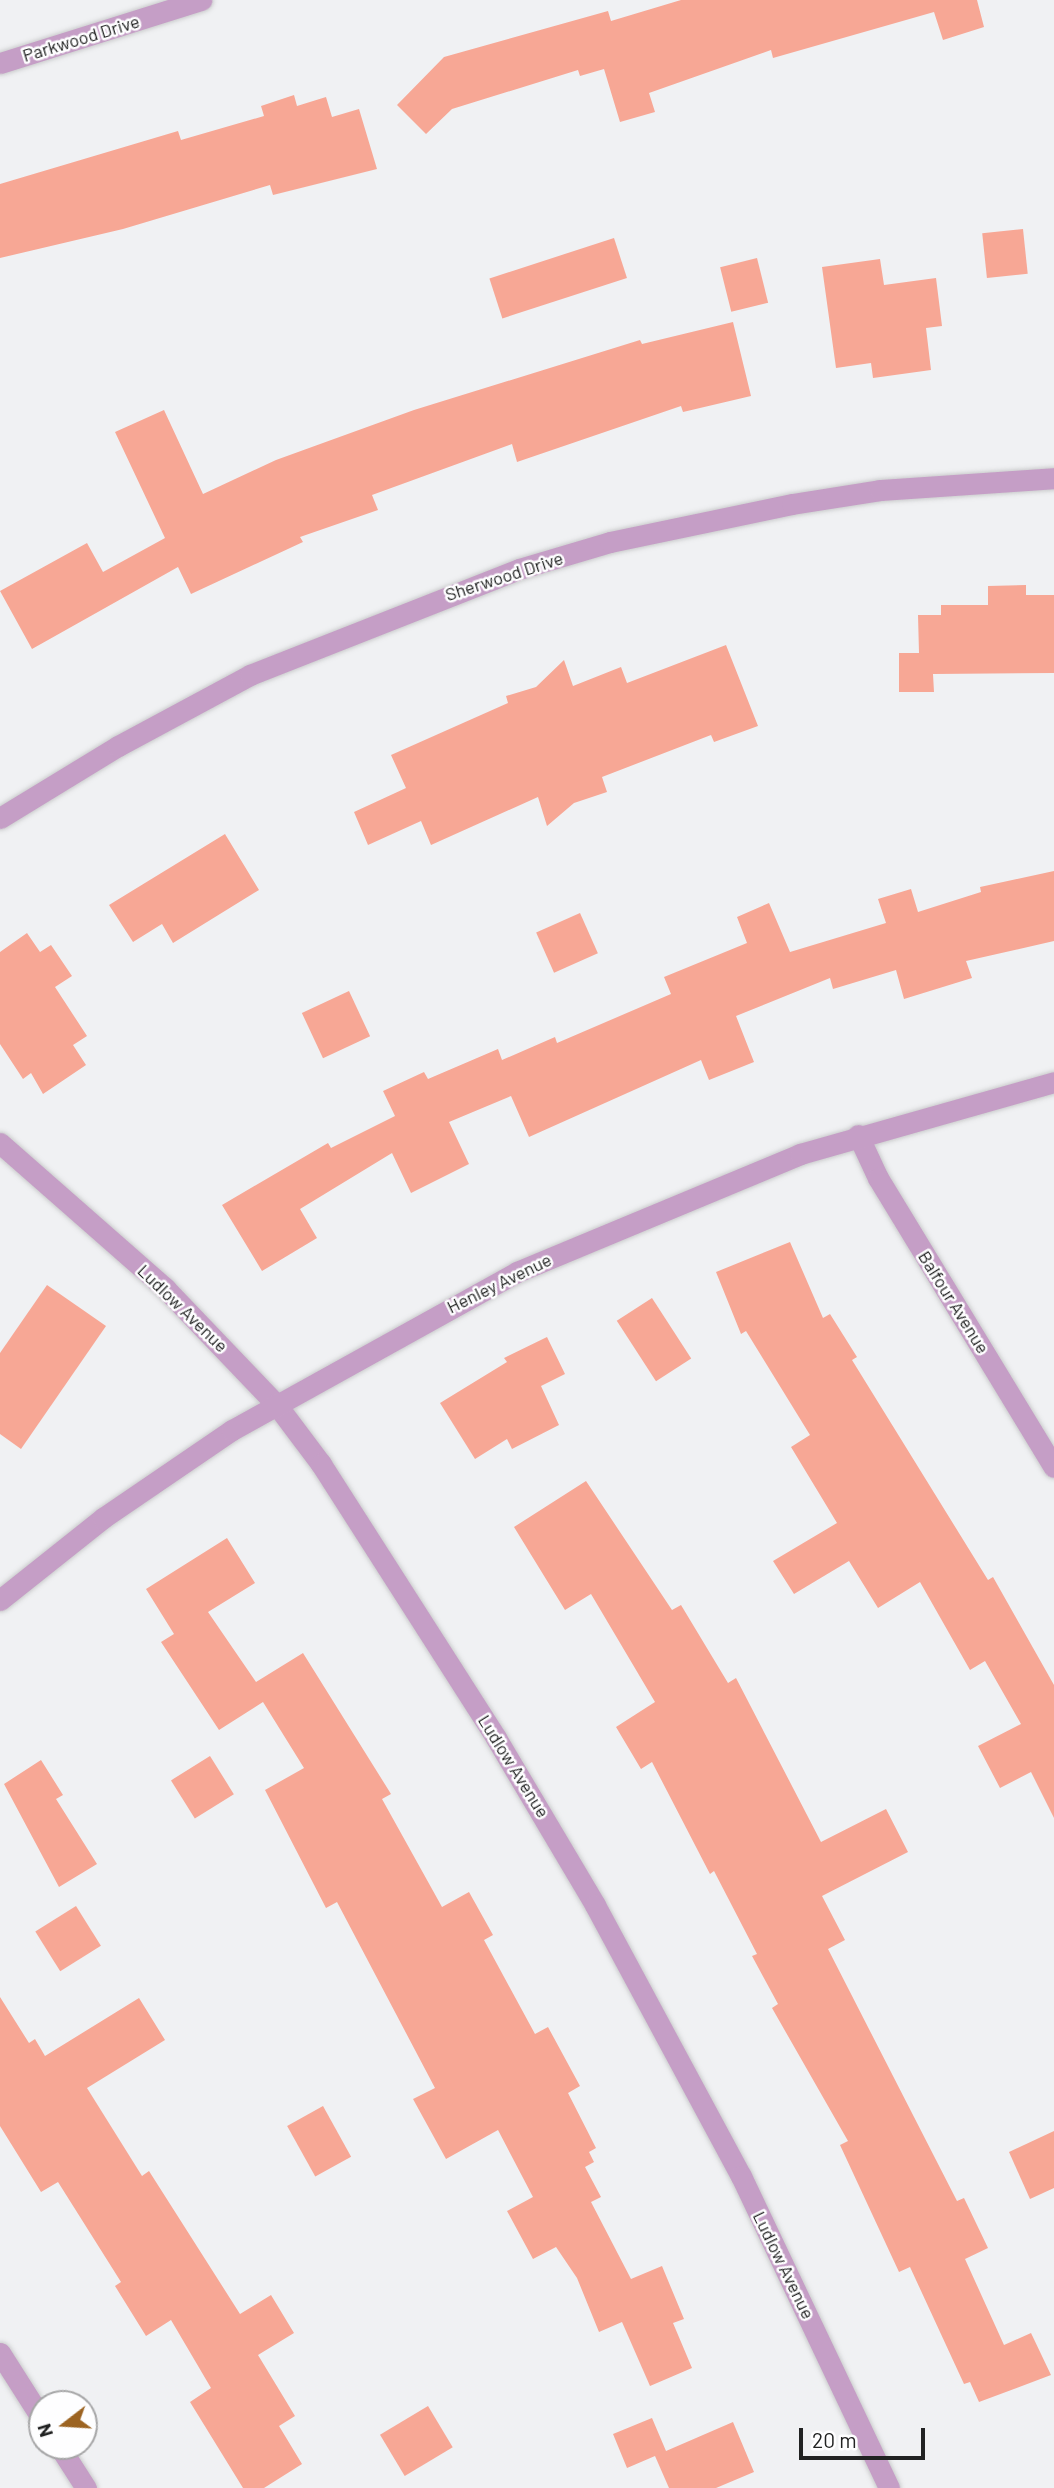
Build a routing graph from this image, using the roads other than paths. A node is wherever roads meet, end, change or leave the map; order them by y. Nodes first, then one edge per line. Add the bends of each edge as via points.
1 (201, 0) edge
2 (0, 63) edge
3 (1054, 478) edge
4 (0, 818) edge
5 (1054, 1082) edge
6 (858, 1135) junction
7 (0, 1143) edge
8 (276, 1404) junction
9 (1054, 1467) edge
10 (0, 1600) edge
11 (0, 2353) edge
12 (28, 2397) edge
13 (69, 2460) edge
14 (86, 2488) edge
15 (889, 2488) edge

1 - 2 street, Parkwood Drive
3 - 4 street, Sherwood Drive via 880,490 792,504 610,542 507,573 250,676 118,746
5 - 6 street, Henley Avenue
6 - 8 street, Henley Avenue via 715,1186 517,1272
6 - 9 street, Balfour Avenue via 878,1178
7 - 8 street, Ludlow Avenue via 165,1288
8 - 10 street, Henley Avenue via 103,1518
8 - 15 street, Ludlow Avenue via 411,1601 547,1821 741,2176
11 - 12 street
13 - 14 street

